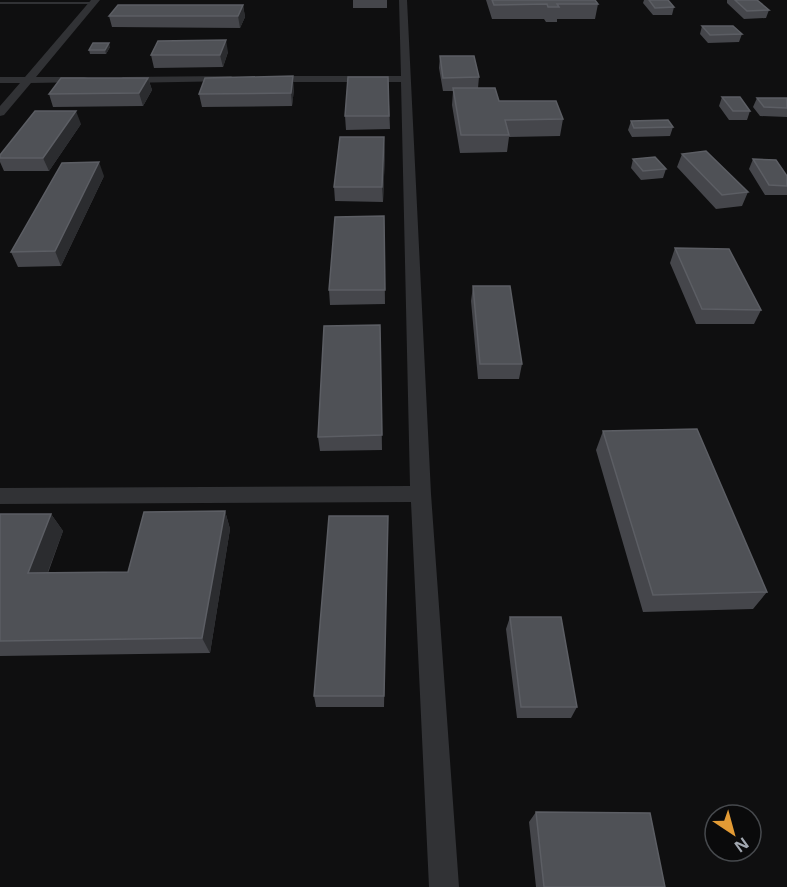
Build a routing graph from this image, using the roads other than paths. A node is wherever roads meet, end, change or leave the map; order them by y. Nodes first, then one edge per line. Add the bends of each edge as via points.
1 (403, 0) edge
2 (95, 1) edge
3 (0, 3) edge
4 (240, 79) edge
5 (252, 79) edge
6 (405, 79) junction
7 (0, 80) edge
8 (28, 80) junction
9 (99, 80) edge
10 (111, 80) edge
11 (0, 113) edge
12 (421, 494) junction
13 (0, 496) edge
14 (444, 887) edge

1 - 6 street
2 - 3 lane
2 - 8 street
4 - 10 street
5 - 6 street
6 - 12 street
7 - 8 street
8 - 9 street
8 - 11 street
12 - 13 street
12 - 14 street

